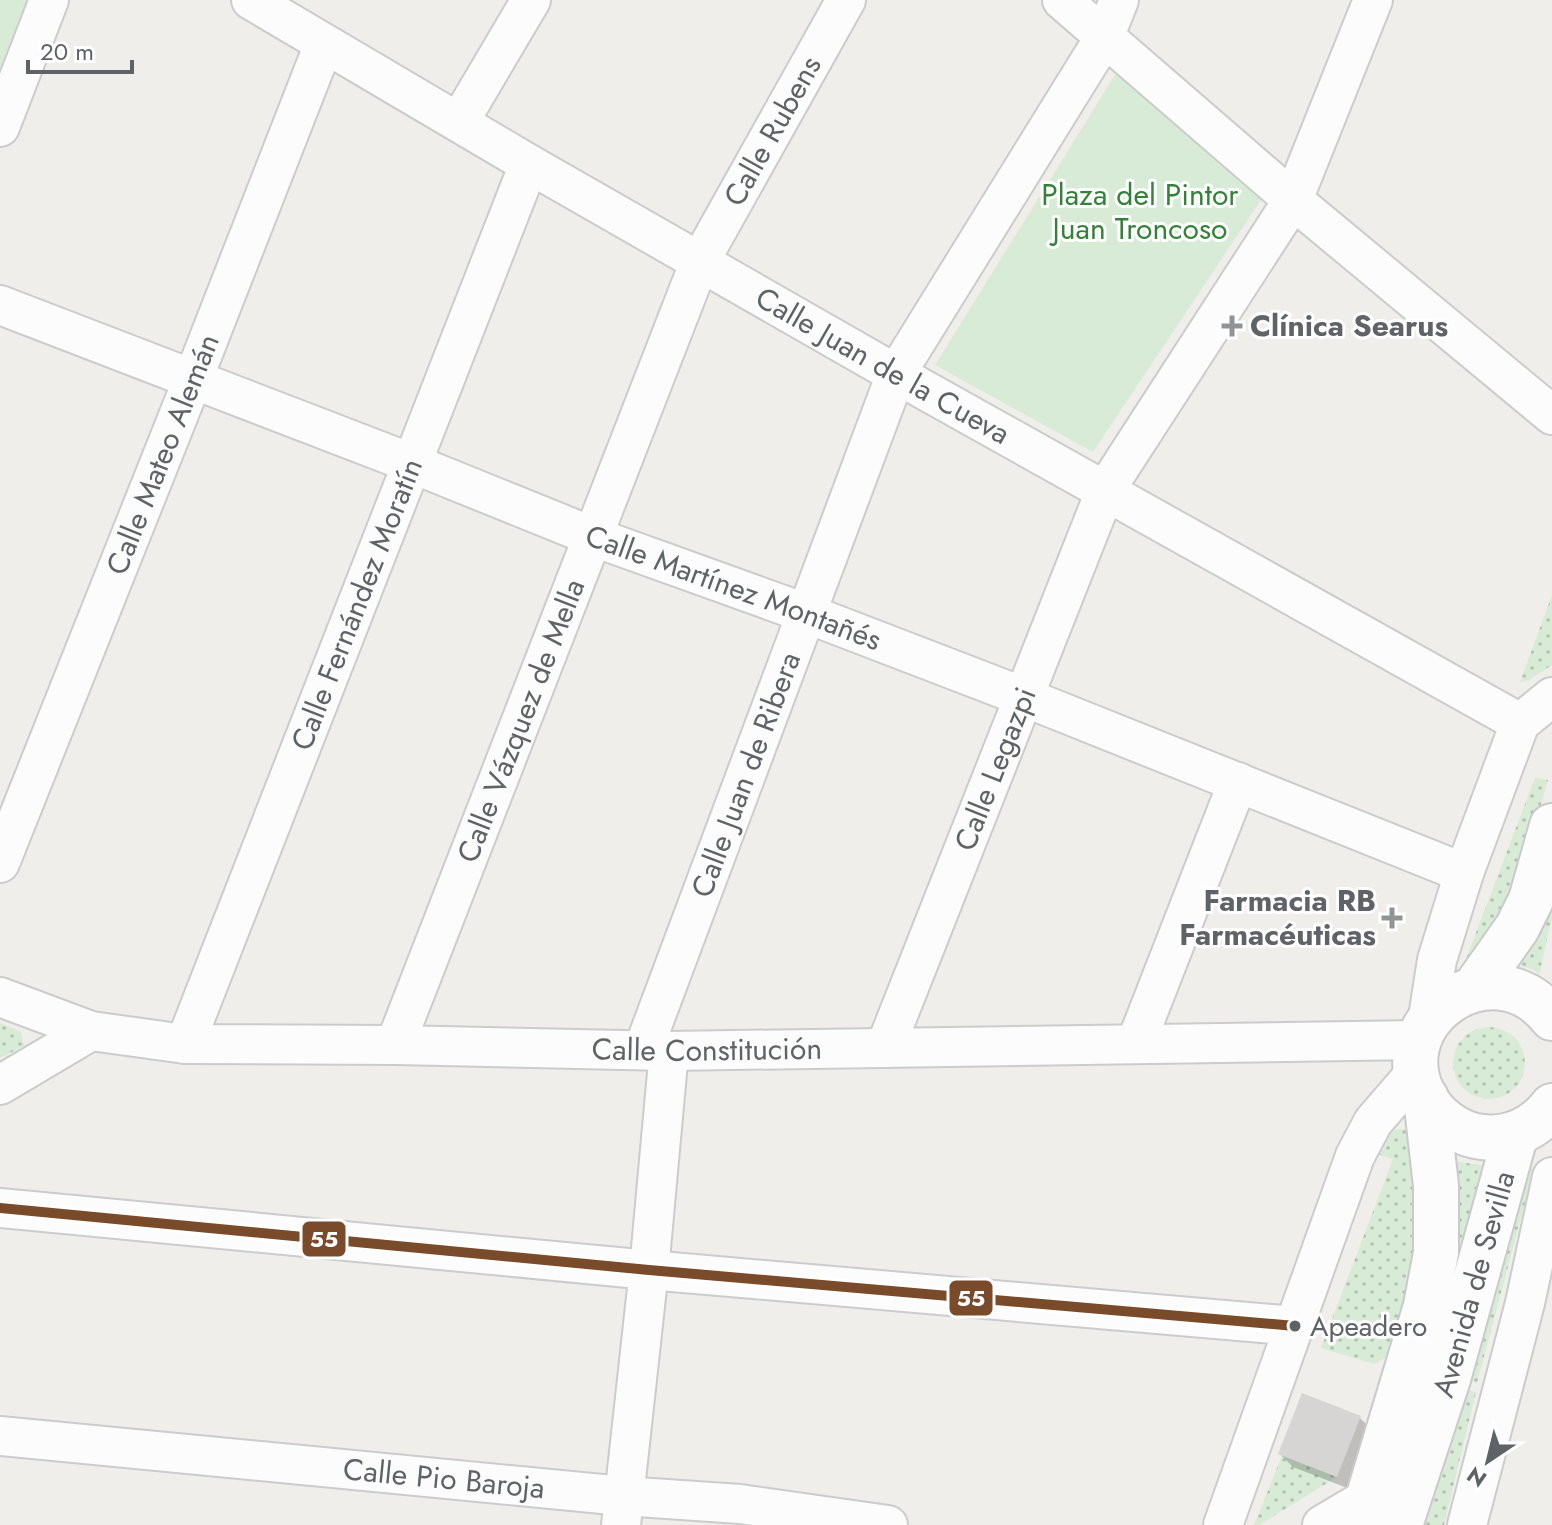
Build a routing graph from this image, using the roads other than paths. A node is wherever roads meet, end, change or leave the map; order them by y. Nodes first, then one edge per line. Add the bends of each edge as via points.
1 (49, 0) edge
2 (531, 0) edge
3 (846, 0) edge
4 (1062, 0) edge
5 (1119, 0) edge
6 (1373, 0) edge
7 (263, 3) edge
8 (1104, 38) junction
9 (324, 44) junction
10 (459, 122) junction
11 (0, 127) edge
12 (529, 164) junction
13 (1293, 200) junction
14 (700, 261) junction
15 (0, 305) edge
16 (896, 374) junction
17 (193, 379) junction
18 (1552, 415) edge
19 (411, 463) junction
20 (1106, 489) junction
21 (594, 537) junction
22 (808, 614) junction
23 (1024, 697) junction
24 (1552, 697) edge
25 (1520, 723) junction
26 (1238, 782) junction
27 (1552, 826) edge
28 (0, 863) edge
29 (1464, 873) junction
30 (1474, 989) junction
31 (0, 997) edge
32 (1552, 1016) edge
33 (91, 1031) junction
34 (1136, 1043) junction
35 (185, 1044) junction
36 (395, 1045) junction
37 (885, 1048) junction
38 (656, 1050) junction
39 (1422, 1058) junction
40 (0, 1085) edge
41 (1542, 1123) edge
42 (1552, 1177) edge
43 (0, 1208) edge
44 (649, 1270) junction
45 (1538, 1304) edge
46 (1295, 1326) junction
47 (0, 1436) edge
48 (622, 1511) edge
49 (1376, 1516) edge
50 (888, 1525) edge
51 (1223, 1525) edge
52 (1322, 1525) edge
53 (1467, 1525) edge

1 - 11 street
2 - 10 street
3 - 14 street, Calle Rubens
4 - 8 street
5 - 8 street, Calle Juan de Ribera
6 - 13 street, Calle Legazpi
7 - 9 street, Calle Juan de la Cueva
8 - 13 street
8 - 16 street, Calle Juan de Ribera
9 - 10 street, Calle Juan de la Cueva
9 - 17 street, Calle Mateo Alemán
10 - 12 street, Calle Juan de la Cueva
12 - 14 street, Calle Juan de la Cueva
12 - 19 street, Calle Fernández Moratín
13 - 18 street
13 - 20 street, Calle Legazpi
14 - 16 street, Calle Juan de la Cueva
14 - 21 street, Calle Vázquez de Mella
15 - 17 street, Calle Martínez Montañés
16 - 20 street, Calle Juan de la Cueva
16 - 22 street, Calle Juan de Ribera
17 - 19 street, Calle Martínez Montañés
17 - 28 street, Calle Mateo Alemán
19 - 21 street, Calle Martínez Montañés
19 - 35 street, Calle Fernández Moratín
20 - 23 street, Calle Legazpi
20 - 25 street, Calle Juan de la Cueva
21 - 22 street, Calle Martínez Montañés
21 - 36 street, Calle Vázquez de Mella
22 - 23 street, Calle Martínez Montañés
22 - 38 street, Calle Juan de Ribera
23 - 26 street, Calle Martínez Montañés
23 - 37 street, Calle Legazpi
24 - 25 street
25 - 29 street, Avenida de Sevilla
26 - 29 street, Calle Martínez Montañés
26 - 34 street
27 - 30 main road via 1531,900
29 - 39 street, Avenida de Sevilla via 1437,960
30 - 32 main road via 1517,992
30 - 39 main road via 1447,1002
31 - 33 street, Calle Constitución
33 - 35 street, Calle Constitución
33 - 40 street
34 - 37 street, Calle Constitución
34 - 39 street, Calle Constitución
35 - 36 street, Calle Constitución
36 - 38 street, Calle Constitución
37 - 38 street, Calle Constitución
38 - 44 street, Calle Juan de Ribera
39 - 41 main road via 1439,1116 1465,1132 1494,1137
39 - 46 street via 1363,1137
39 - 49 main road, Avenida de Sevilla via 1436,1186 1436,1253
41 - 49 main road, Avenida de Sevilla via 1448,1379
42 - 45 street, Avenida de Sevilla
43 - 44 street
44 - 46 street
44 - 48 street, Calle Juan de Ribera
45 - 53 street, Avenida de Sevilla
46 - 51 street
47 - 48 street, Calle Pio Baroja
48 - 50 street, Calle Pio Baroja via 740,1504
49 - 52 street

